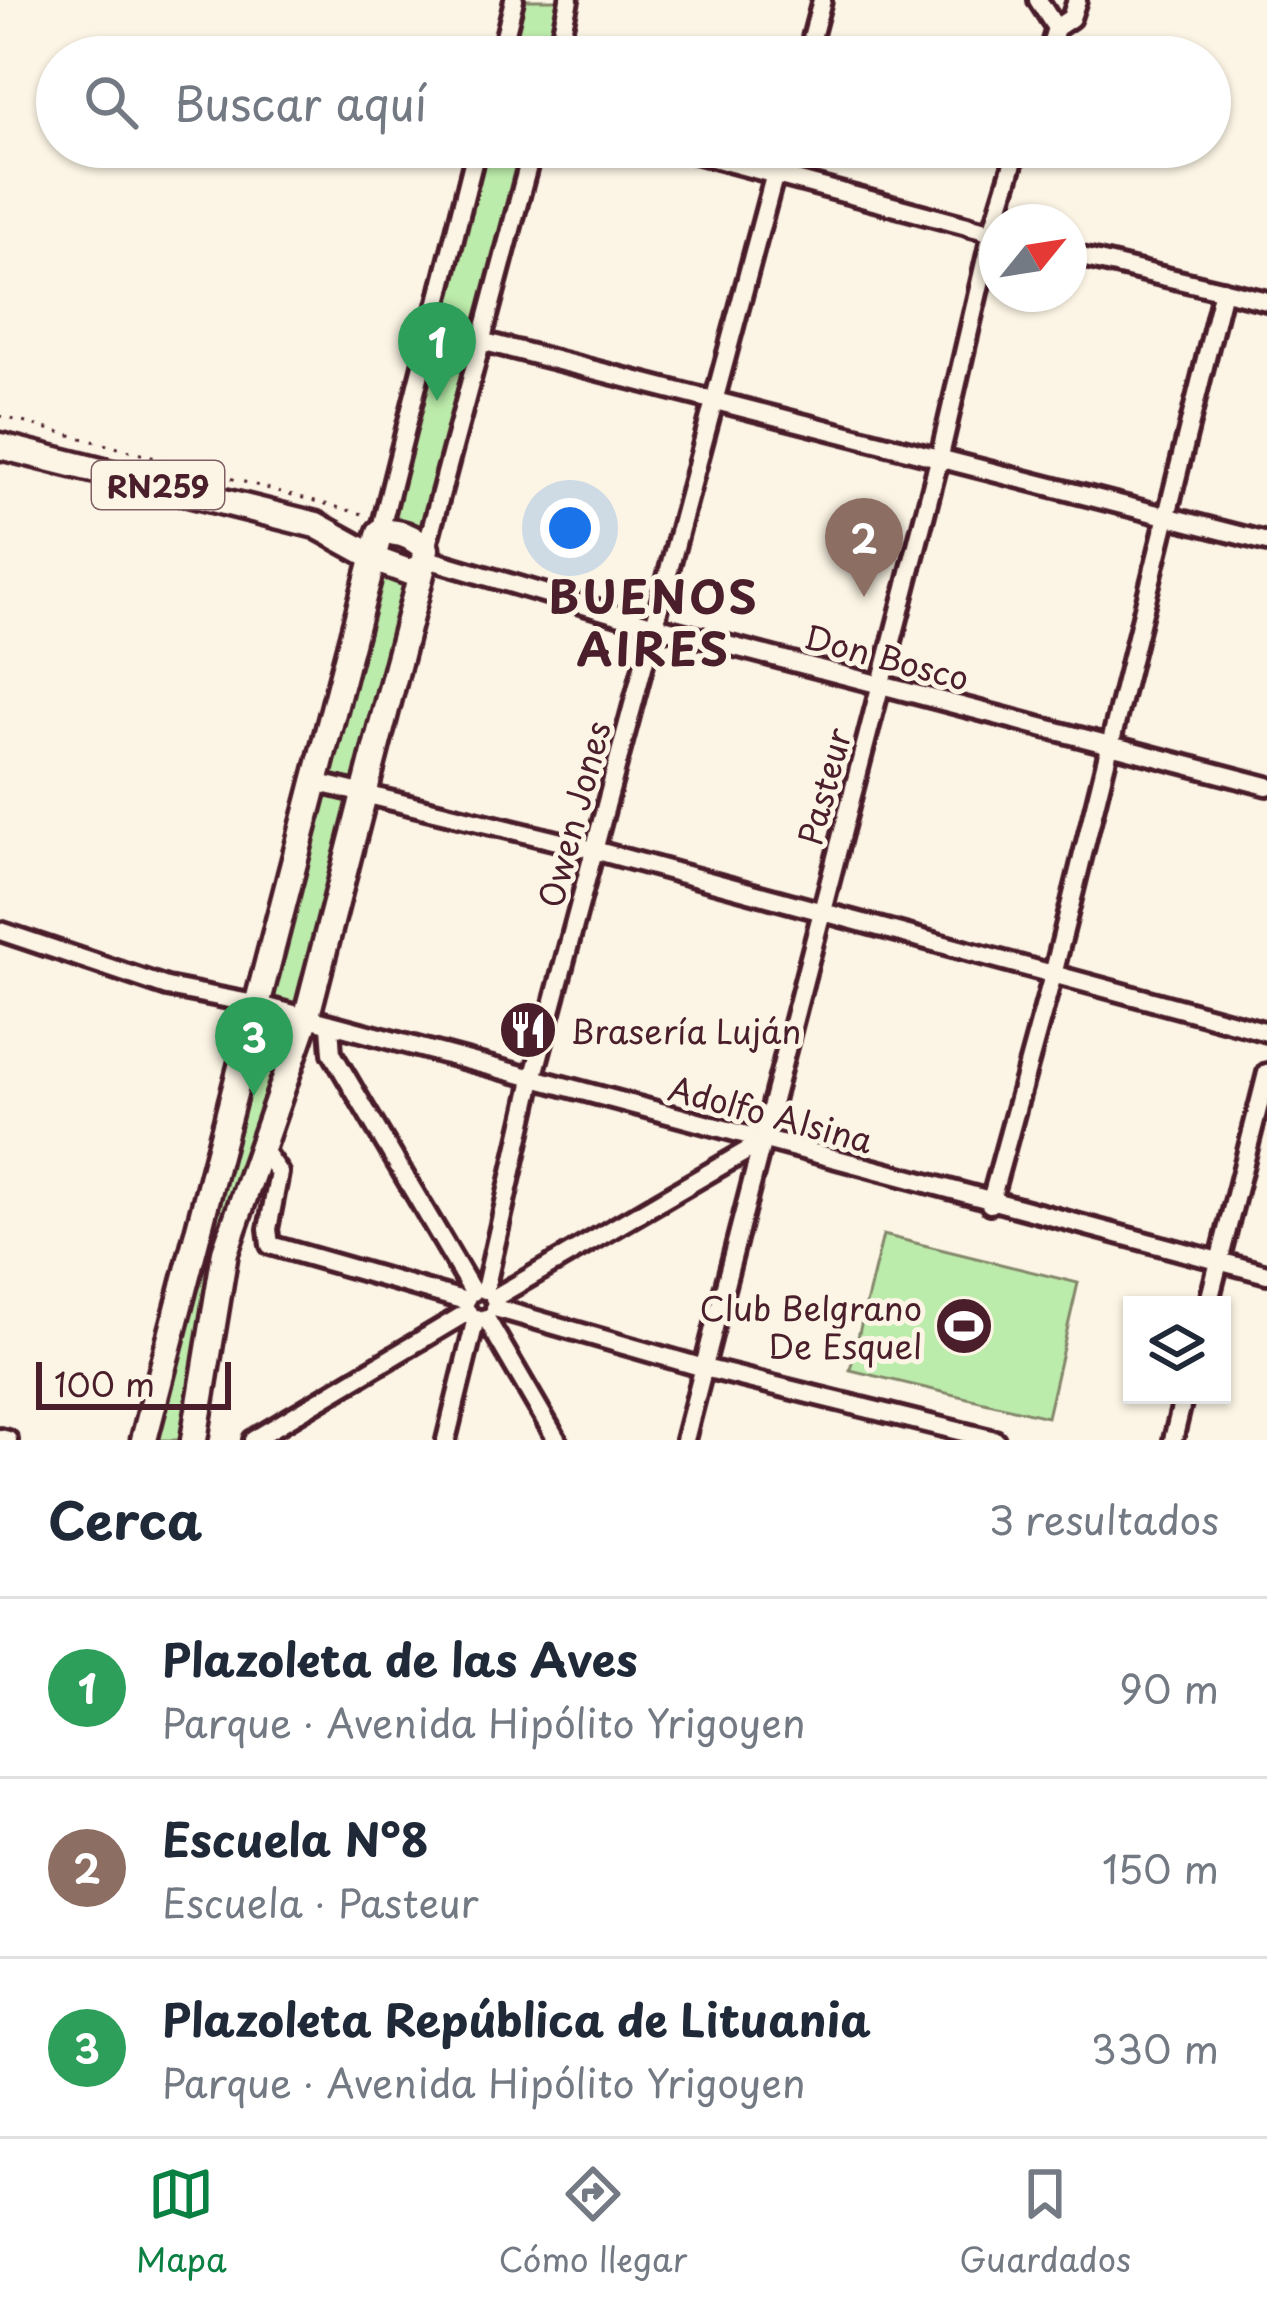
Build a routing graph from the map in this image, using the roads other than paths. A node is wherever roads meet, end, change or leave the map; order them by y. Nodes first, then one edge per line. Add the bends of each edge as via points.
1 (514, 0) edge
2 (569, 0) edge
3 (823, 0) edge
4 (1038, 0) edge
5 (1077, 0) edge
6 (1056, 28) junction
7 (505, 36) edge
8 (561, 36) edge
9 (813, 36) edge
10 (1054, 36) edge
11 (472, 168) edge
12 (527, 168) edge
13 (759, 168) edge
14 (776, 168) edge
15 (1012, 168) edge
16 (775, 172) junction
17 (1002, 204) edge
18 (979, 229) edge
19 (1087, 258) edge
20 (1223, 290) junction
21 (979, 295) edge
22 (1267, 301) edge
23 (430, 328) junction
24 (479, 340) junction
25 (715, 399) junction
26 (0, 446) edge
27 (940, 456) junction
28 (1166, 517) junction
29 (379, 541) junction
30 (1267, 542) edge
31 (424, 558) junction
32 (655, 626) junction
33 (880, 686) junction
34 (1107, 745) junction
35 (319, 783) junction
36 (1267, 786) edge
37 (362, 794) junction
38 (594, 850) junction
39 (819, 914) junction
40 (0, 931) edge
41 (1053, 975) junction
42 (260, 1005) junction
43 (318, 1022) junction
44 (1267, 1032) edge
45 (1267, 1072) edge
46 (533, 1079) junction
47 (762, 1142) junction
48 (260, 1145) junction
49 (990, 1204) junction
50 (204, 1222) junction
51 (231, 1233) junction
52 (1219, 1263) junction
53 (1267, 1274) edge
54 (1210, 1296) edge
55 (480, 1305) junction
56 (704, 1368) junction
57 (1182, 1404) edge
58 (924, 1431) edge
59 (144, 1440) edge
60 (194, 1440) edge
61 (254, 1440) edge
62 (446, 1440) edge
63 (557, 1440) edge
64 (685, 1440) edge
65 (995, 1440) edge
66 (1173, 1440) edge

1 - 7 street
2 - 8 street
3 - 9 street
4 - 6 street
5 - 6 street
6 - 10 street
11 - 23 street
12 - 24 street
13 - 16 street
14 - 16 street, Owen Jones
15 - 17 street, Pasteur
16 - 18 street
16 - 25 street, Owen Jones
19 - 20 street
20 - 22 street
20 - 28 street
21 - 27 street, Pasteur
23 - 24 street
23 - 29 street
24 - 25 street
24 - 31 street
25 - 27 street
25 - 32 street, Owen Jones
26 - 29 highway, RN259
27 - 28 street
27 - 33 street, Pasteur
28 - 30 street
28 - 34 street
29 - 31 highway, RN259 via 403,534
29 - 31 highway, RN259 via 394,571 409,572
29 - 35 highway
31 - 32 street, Don Bosco
31 - 37 highway
32 - 33 street, Don Bosco
32 - 38 street, Owen Jones
33 - 34 street, Don Bosco
33 - 39 street, Pasteur
34 - 36 street, Don Bosco
34 - 41 street
35 - 37 street
35 - 42 highway
37 - 38 street
37 - 43 highway
38 - 39 street
38 - 46 street, Owen Jones
39 - 41 street
39 - 47 street, Pasteur
40 - 42 street, Adolfo Alsina via 167,987
41 - 44 street
41 - 49 street
42 - 43 street, Adolfo Alsina
42 - 50 highway
43 - 46 street, Adolfo Alsina
43 - 48 highway
43 - 55 street
45 - 52 street
46 - 47 street, Adolfo Alsina
46 - 55 street, Owen Jones
47 - 49 street, Adolfo Alsina
47 - 55 street
47 - 56 street, Pasteur
48 - 51 highway
48 - 55 street via 279,1173 270,1245
49 - 52 street, Adolfo Alsina
50 - 51 highway
50 - 59 highway
51 - 60 highway
52 - 53 street, Adolfo Alsina
52 - 54 street
55 - 56 street
55 - 61 street
55 - 62 street, Owen Jones
55 - 63 street
56 - 58 street
56 - 64 street, Pasteur
57 - 66 street
58 - 65 street

